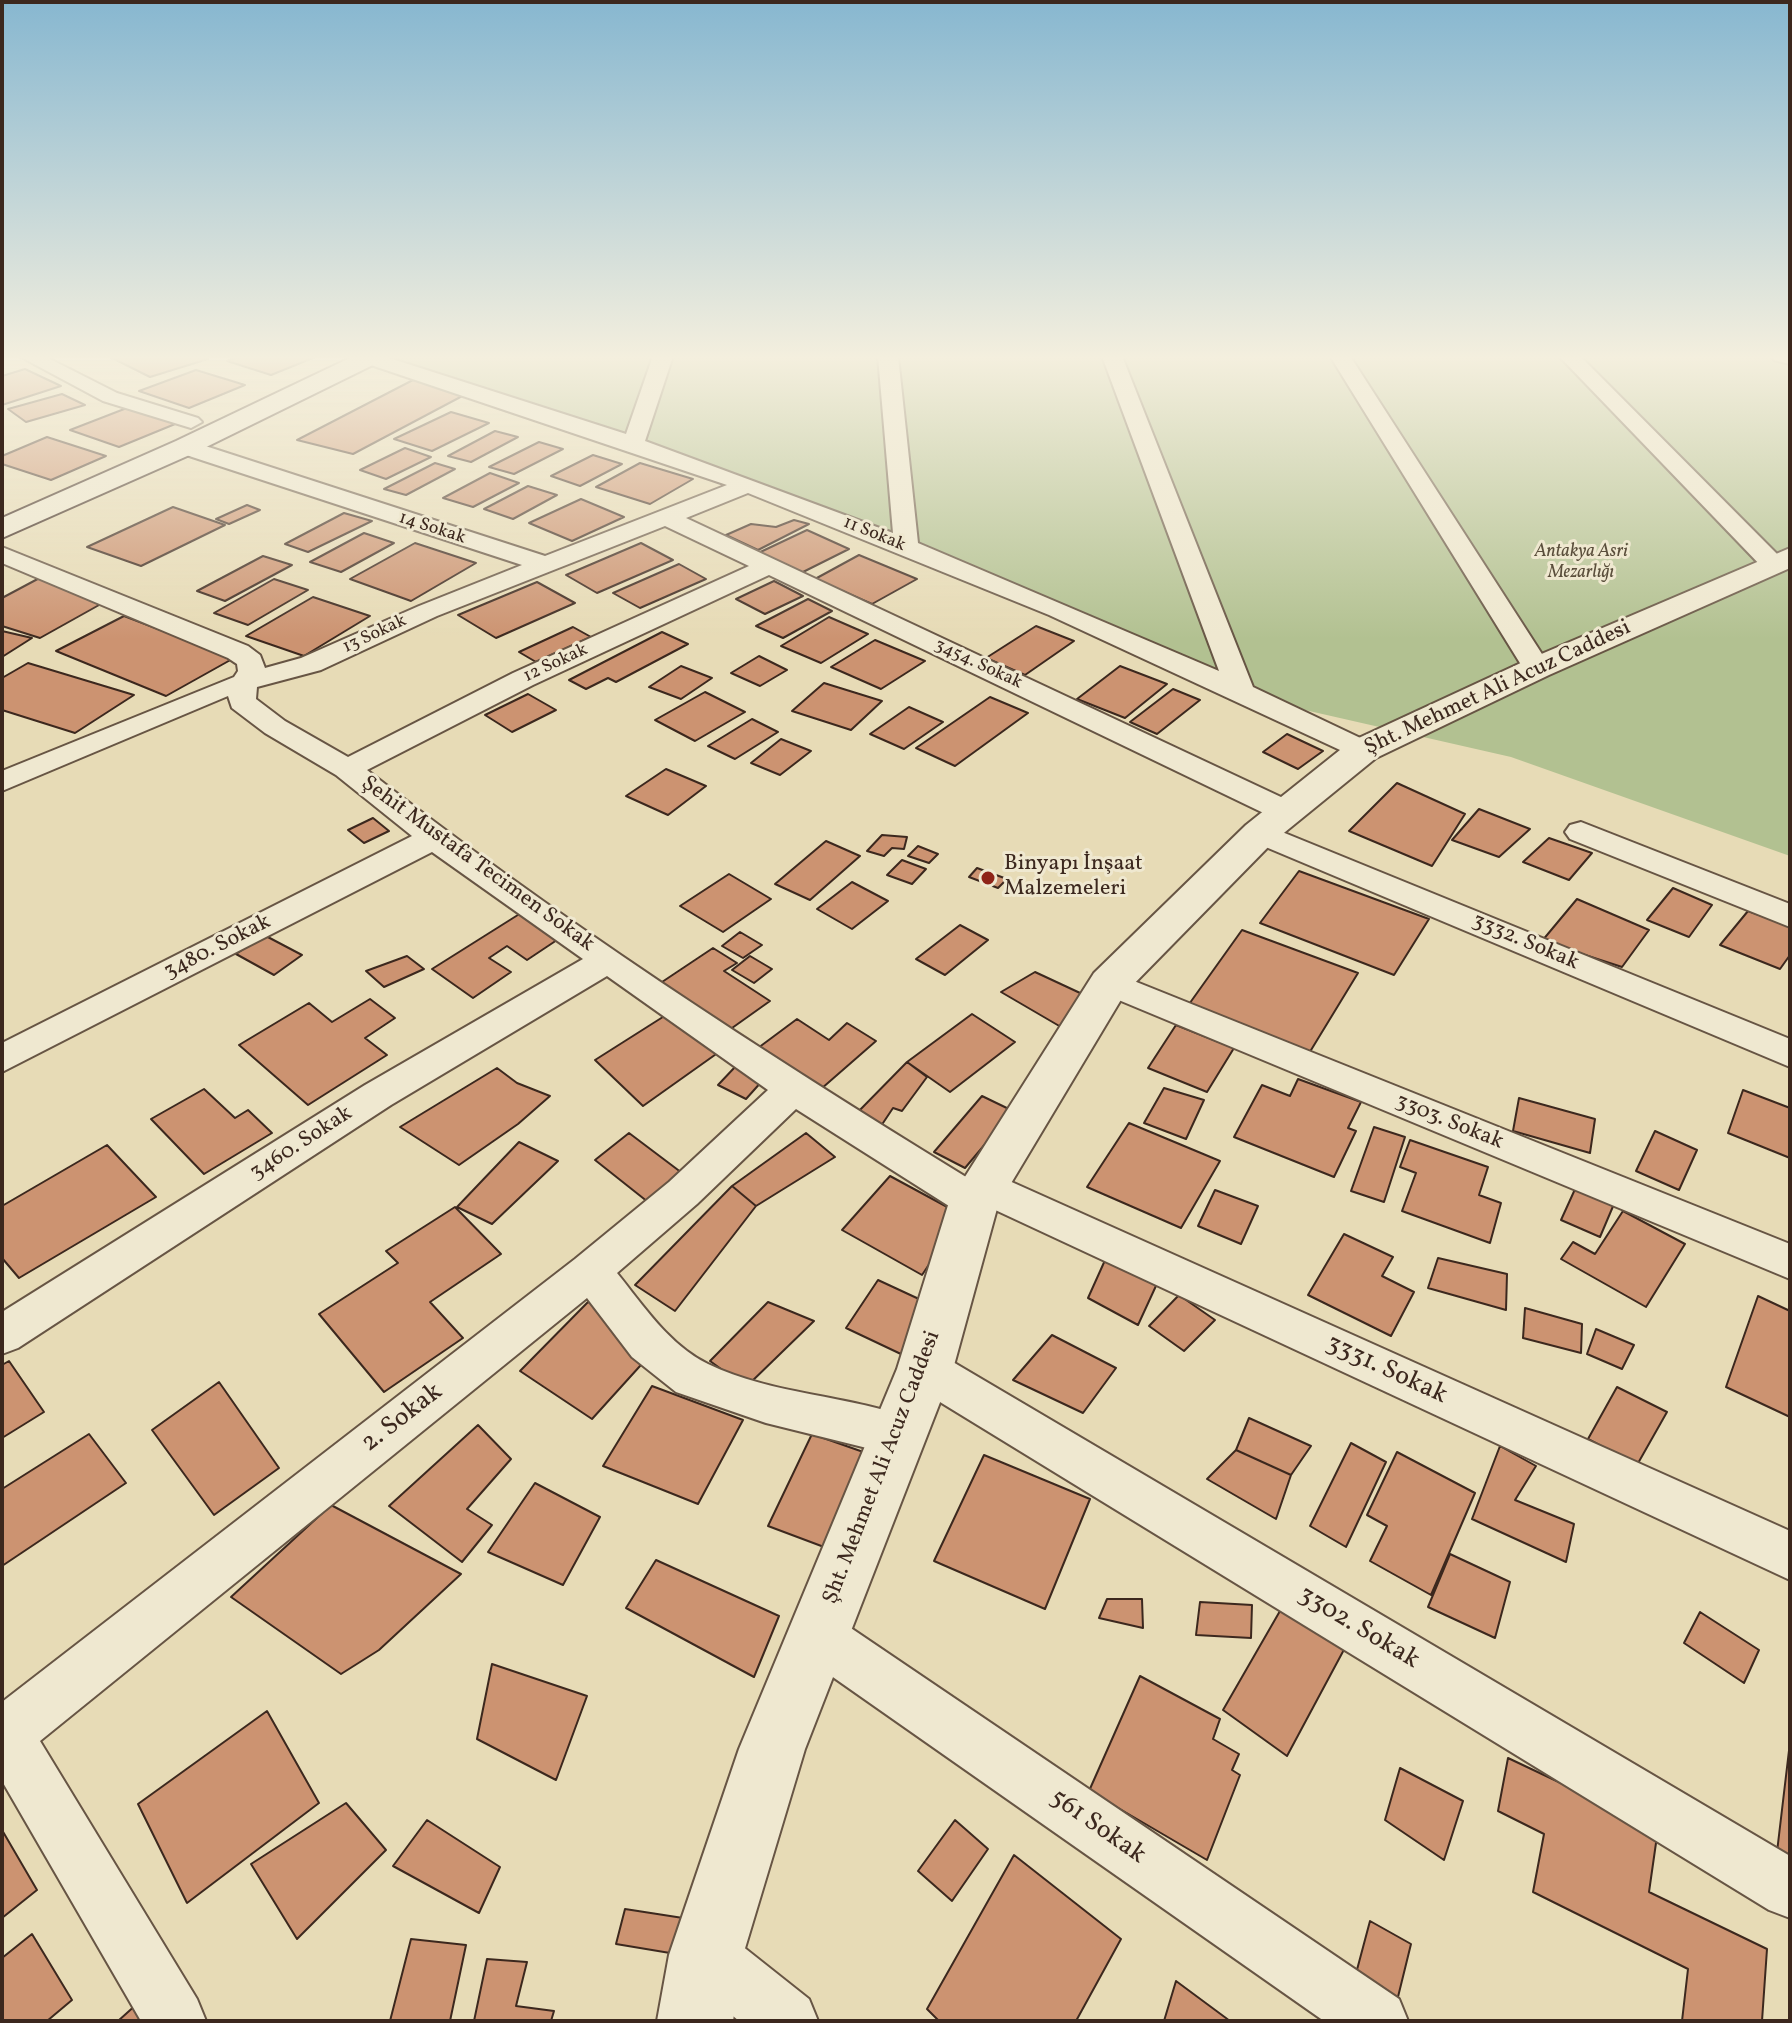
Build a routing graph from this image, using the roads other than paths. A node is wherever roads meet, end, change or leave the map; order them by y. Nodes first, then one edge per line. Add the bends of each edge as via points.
1 (147, 450) edge
2 (156, 450) edge
3 (233, 450) edge
4 (651, 450) edge
5 (897, 450) edge
6 (1148, 450) edge
7 (1400, 450) edge
8 (1667, 450) edge
9 (748, 485) junction
10 (2, 509) edge
11 (668, 518) junction
12 (2, 529) edge
13 (906, 547) junction
14 (2, 554) edge
15 (1781, 561) edge
16 (543, 564) junction
17 (769, 566) junction
18 (1537, 668) junction
19 (243, 683) junction
20 (1240, 690) junction
21 (1363, 750) junction
22 (347, 769) junction
23 (2, 782) edge
24 (1274, 822) junction
25 (1581, 832) dead end
26 (434, 838) junction
27 (1790, 916) edge
28 (607, 960) junction
29 (1109, 983) junction
30 (1790, 1054) edge
31 (2, 1059) edge
32 (793, 1089) junction
33 (978, 1194) junction
34 (1790, 1262) edge
35 (590, 1271) junction
36 (2, 1335) edge
37 (925, 1369) junction
38 (899, 1435) junction
39 (1790, 1556) edge
40 (818, 1636) junction
41 (3, 1734) edge
42 (1790, 1889) edge
43 (706, 1955) junction
44 (175, 2021) edge
45 (695, 2021) edge
46 (787, 2021) edge
47 (1377, 2021) edge

1 - 10 street
2 - 12 street
3 - 16 street, 14 Sokak
4 - 9 street, 11 Sokak
5 - 13 street
6 - 20 street
7 - 18 street
8 - 15 street
9 - 11 street, 13 Sokak
9 - 13 street, 11 Sokak
11 - 16 street, 13 Sokak
11 - 17 street, 3454. Sokak
13 - 20 street, 11 Sokak
14 - 19 street, Şehit Mustafa Tecimen Sokak via 238,652 250,661 252,671
15 - 18 street, Şht. Mehmet Ali Acuz Caddesi
16 - 19 street, 13 Sokak via 311,664
17 - 22 street, 12 Sokak via 523,679
17 - 24 street, 3454. Sokak
18 - 21 street, Şht. Mehmet Ali Acuz Caddesi
19 - 22 street, Şehit Mustafa Tecimen Sokak via 242,702 260,718
19 - 23 street, 13 Sokak
20 - 21 street, 11 Sokak
21 - 24 street, Şht. Mehmet Ali Acuz Caddesi
22 - 26 street, Şehit Mustafa Tecimen Sokak
24 - 29 street, Şht. Mehmet Ali Acuz Caddesi
24 - 30 street, 3332. Sokak
25 - 27 street
26 - 28 street, Şehit Mustafa Tecimen Sokak
26 - 31 street, 3480. Sokak
28 - 32 street, Şehit Mustafa Tecimen Sokak
28 - 36 street, 3460. Sokak via 378,1095
29 - 33 street, Şht. Mehmet Ali Acuz Caddesi
29 - 34 street, 3303. Sokak
32 - 33 street, Şehit Mustafa Tecimen Sokak
32 - 35 street, 2. Sokak via 683,1193
33 - 37 street, Şht. Mehmet Ali Acuz Caddesi
33 - 39 street, 3331. Sokak
35 - 38 street via 648,1344 692,1378 766,1403
35 - 41 street, 2. Sokak
37 - 38 street, Şht. Mehmet Ali Acuz Caddesi
37 - 42 street, 3302. Sokak
38 - 40 street, Şht. Mehmet Ali Acuz Caddesi
40 - 43 street, Şht. Mehmet Ali Acuz Caddesi via 772,1749
40 - 47 street, 561 Sokak
41 - 44 street
43 - 45 street, Şht. Mehmet Ali Acuz Caddesi
43 - 46 street

